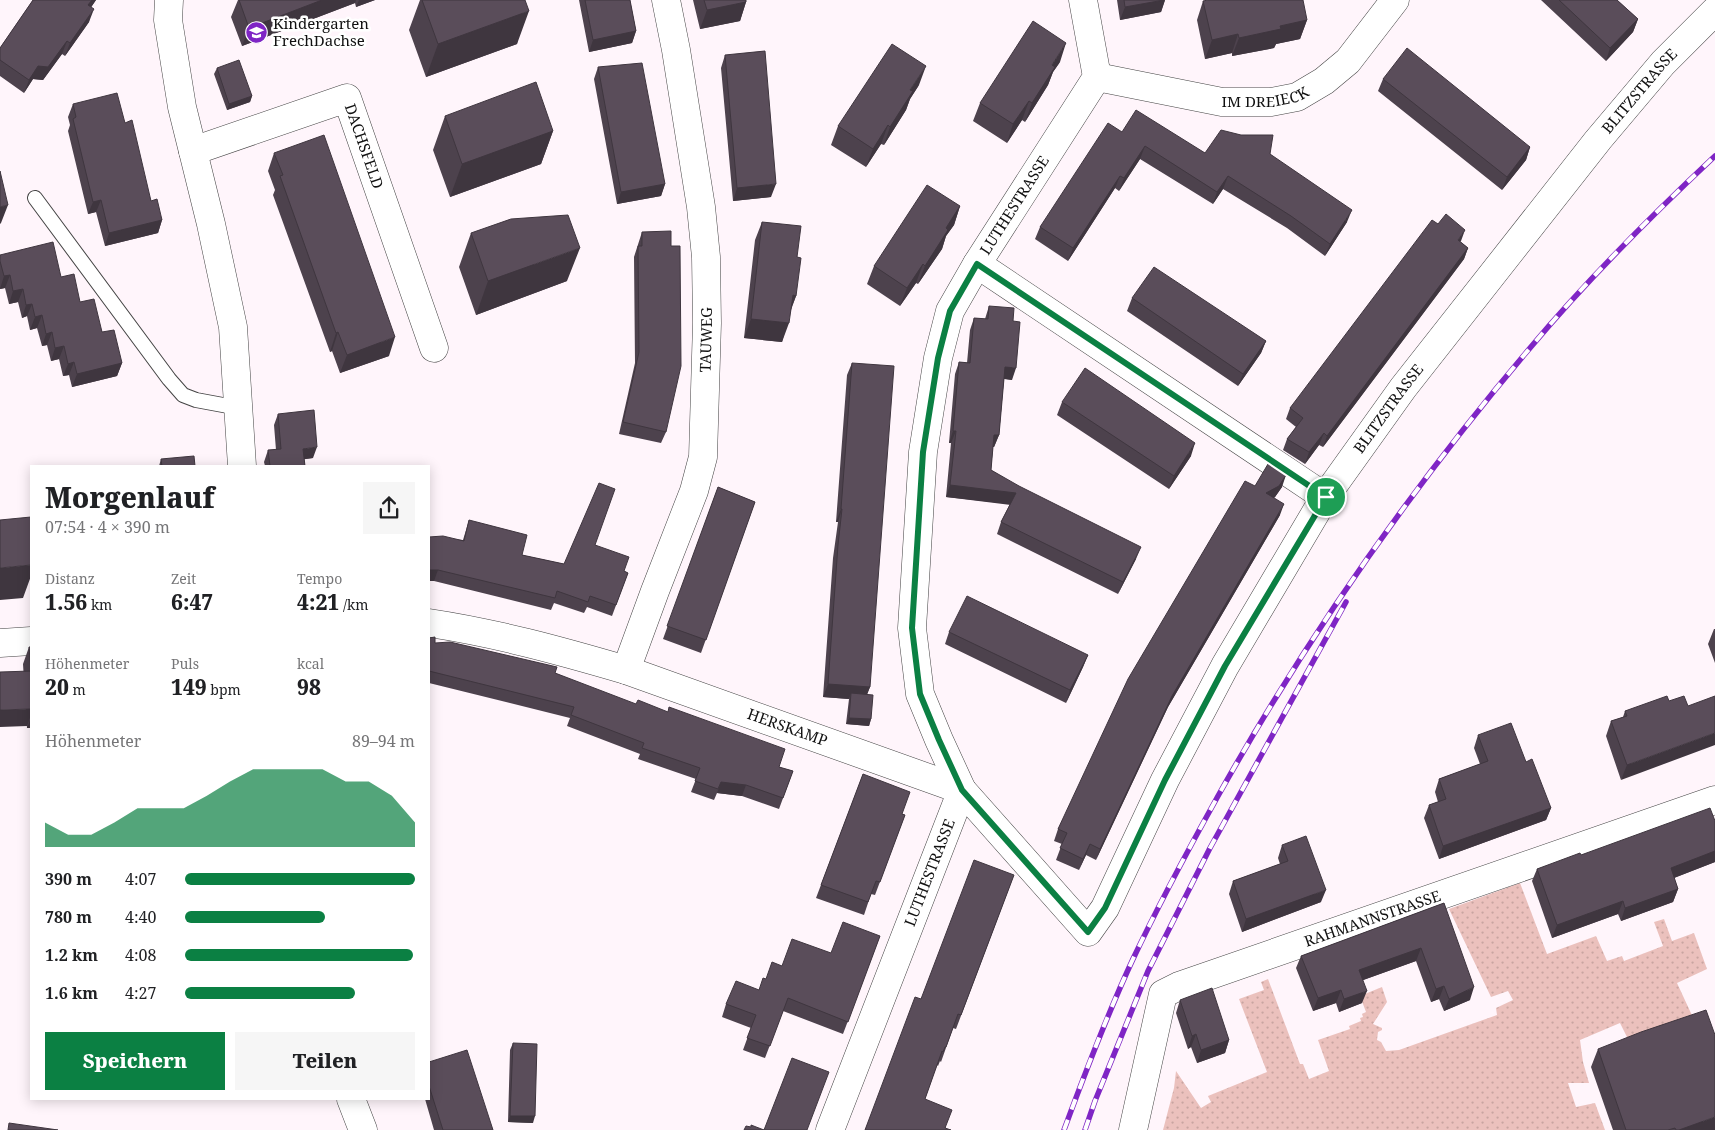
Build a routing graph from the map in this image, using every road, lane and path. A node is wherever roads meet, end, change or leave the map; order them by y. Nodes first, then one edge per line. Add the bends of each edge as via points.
1 (169, 0) edge
2 (666, 0) edge
3 (1083, 0) edge
4 (1395, 0) edge
5 (1715, 12) edge
6 (1097, 78) junction
7 (193, 151) junction
8 (35, 198) dead end
9 (977, 264) junction
10 (434, 348) dead end
11 (239, 408) junction
12 (242, 465) edge
13 (1326, 497) junction
14 (430, 623) edge
15 (30, 641) edge
16 (0, 643) edge
17 (626, 670) junction
18 (962, 790) junction
19 (1715, 800) edge
20 (1088, 932) joint
21 (351, 1100) edge
22 (363, 1130) edge
23 (830, 1130) edge
24 (1133, 1130) edge

1 - 7 street via 168,20 182,107
2 - 17 street, TAUWEG via 706,257 703,457 694,491
3 - 6 street
4 - 6 street, IM DREIECK via 1348,61 1324,82 1297,97 1270,102 1222,102
5 - 13 street, BLITZSTRASSE via 1663,63 1598,140 1403,388
6 - 9 street, LUTHESTRASSE
7 - 10 street, DACHSFELD via 347,98
7 - 11 street via 232,327
8 - 11 lane via 183,395
9 - 13 street
9 - 18 street, LUTHESTRASSE via 950,311 938,358 923,452 912,628 920,694
11 - 12 street
13 - 20 street, BLITZSTRASSE via 1225,666 1165,780 1105,908
14 - 17 street, HERSKAMP via 506,637
15 - 16 street
17 - 18 street, HERSKAMP
18 - 20 street, HERSKAMP
18 - 23 street, LUTHESTRASSE
19 - 24 street, RAHMANNSTRASSE via 1163,994
21 - 22 street

